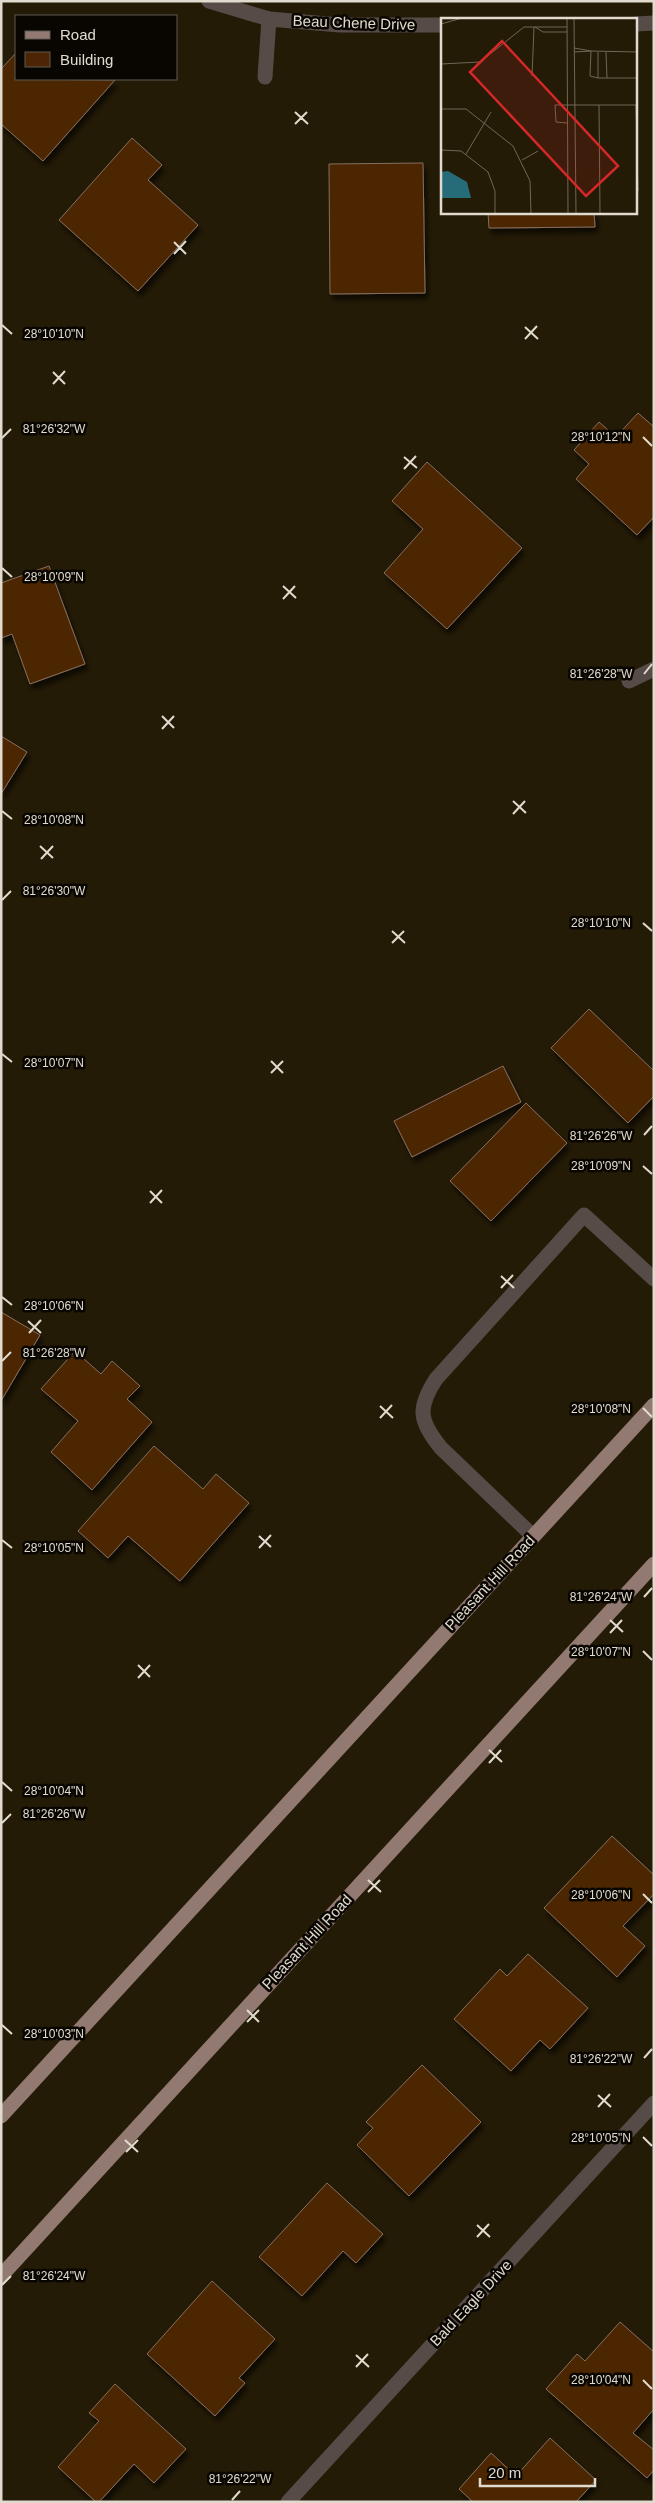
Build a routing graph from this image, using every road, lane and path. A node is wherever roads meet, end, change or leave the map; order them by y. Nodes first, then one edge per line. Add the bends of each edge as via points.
1 (209, 1) edge
2 (269, 19) junction
3 (638, 24) edge
4 (654, 24) edge
5 (441, 25) edge
6 (265, 77) dead end
7 (654, 669) edge
8 (628, 681) dead end
9 (654, 1279) edge
10 (654, 1405) edge
11 (533, 1536) junction
12 (654, 1564) edge
13 (654, 2103) edge
14 (1, 2116) edge
15 (1, 2276) edge
16 (288, 2502) edge

1 - 2 street, Beau Chene Drive
2 - 5 street, Beau Chene Drive via 340,25
2 - 6 street
3 - 4 street
7 - 8 street
9 - 11 street via 584,1215 436,1378 429,1390 422,1418 429,1433
10 - 11 main road, Pleasant Hill Road
11 - 14 main road, Pleasant Hill Road
12 - 15 main road, Pleasant Hill Road
13 - 16 street, Bald Eagle Drive

